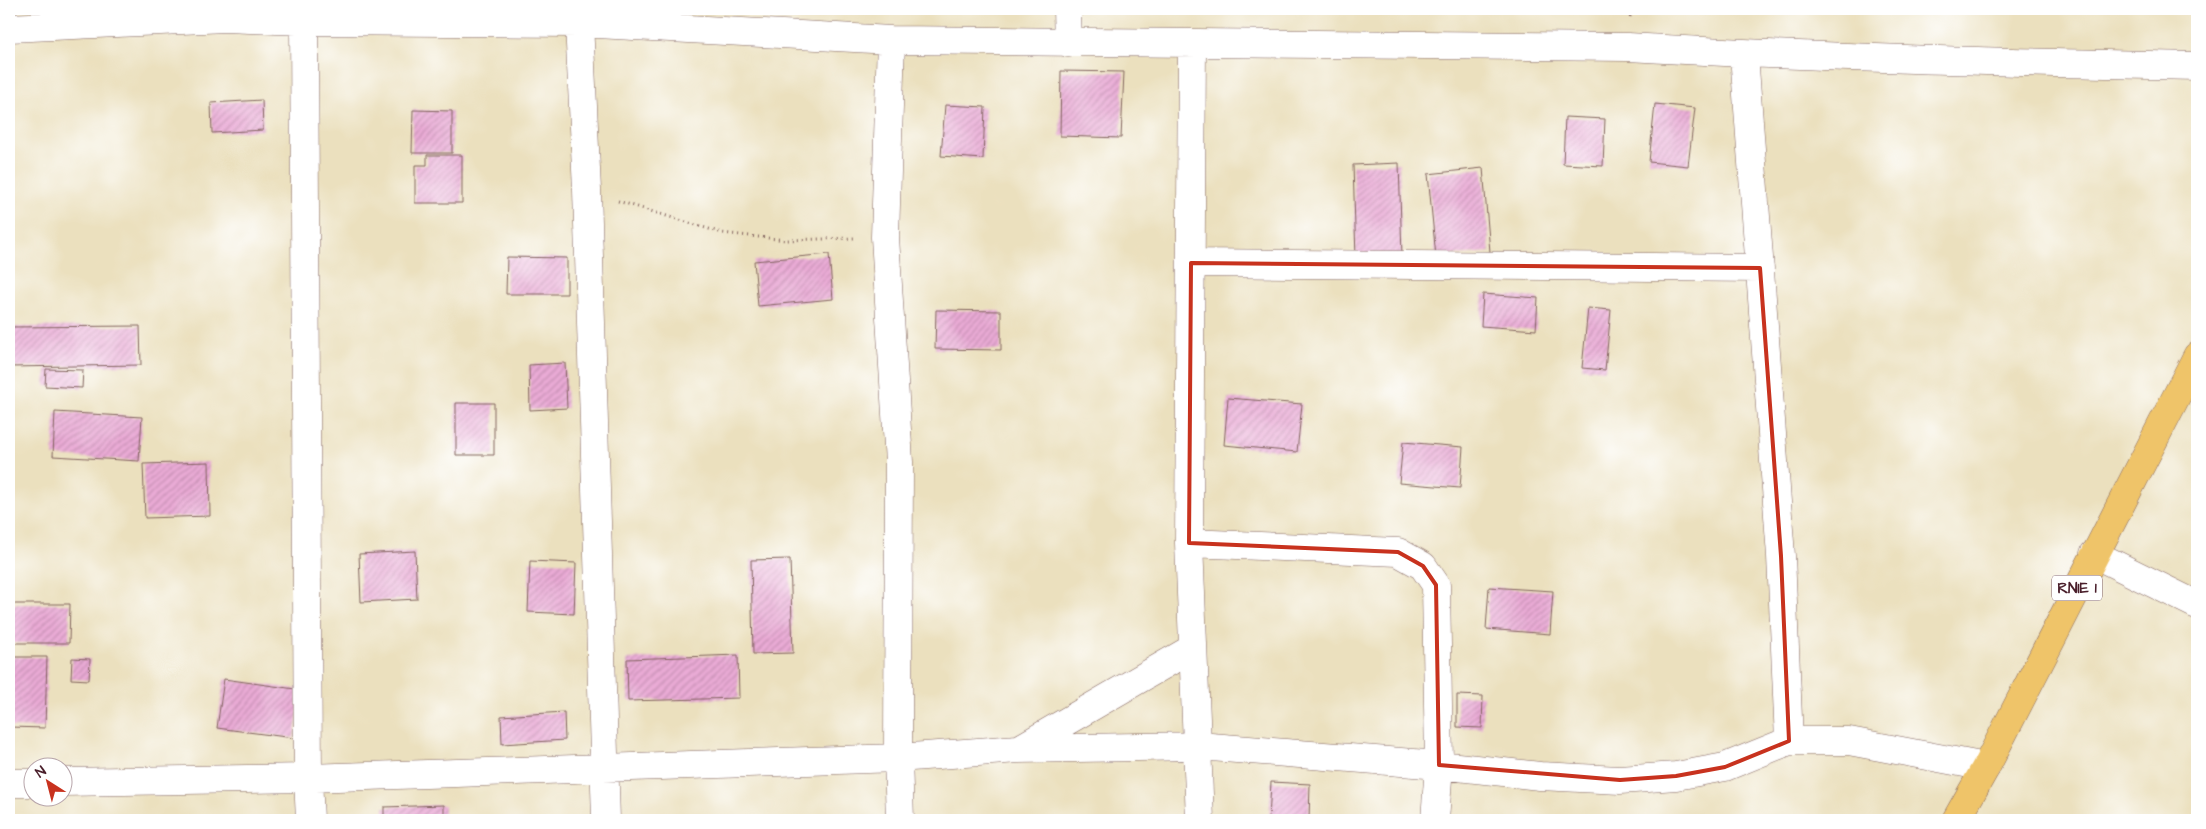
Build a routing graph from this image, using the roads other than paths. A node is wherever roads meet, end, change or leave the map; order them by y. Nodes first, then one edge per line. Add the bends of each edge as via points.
1 (17, 9) edge
2 (1067, 9) edge
3 (297, 15) edge
4 (9, 17) edge
5 (579, 23) junction
6 (9, 28) edge
7 (891, 40) junction
8 (1068, 43) junction
9 (1192, 44) junction
10 (1744, 54) junction
11 (2197, 66) edge
12 (1191, 262) junction
13 (1760, 268) junction
14 (2197, 356) edge
15 (1189, 543) junction
16 (2094, 554) junction
17 (2197, 605) edge
18 (1193, 648) junction
19 (1790, 741) junction
20 (1198, 746) junction
21 (1018, 749) junction
22 (898, 758) junction
23 (1439, 765) junction
24 (1986, 767) junction
25 (604, 770) junction
26 (308, 778) junction
27 (72, 782) edge
28 (9, 783) edge
29 (22, 783) edge
30 (310, 820) edge
31 (606, 820) edge
32 (900, 820) edge
33 (1200, 820) edge
34 (1435, 820) edge
35 (1956, 820) edge

1 - 4 street
2 - 8 street
3 - 5 street
3 - 6 street
3 - 26 street
5 - 7 street
5 - 25 street
7 - 8 street
7 - 22 street via 885,237 899,462
8 - 9 street
9 - 10 street via 1628,47
9 - 12 street
10 - 11 street
10 - 13 street
12 - 13 street
12 - 15 street
13 - 19 street via 1782,556
14 - 16 highway, RNIE 1
15 - 18 street
15 - 23 street via 1398,552 1424,566 1436,585
16 - 17 street
16 - 24 highway, RNIE 1
18 - 20 street
18 - 21 street
19 - 23 street via 1725,767 1676,776 1620,780 1540,776
19 - 24 street via 1848,741
20 - 21 street
20 - 23 street
20 - 33 street
21 - 22 street
22 - 25 street
22 - 32 street
23 - 34 street
24 - 35 highway, RNIE 1
25 - 26 street
25 - 31 street
26 - 27 street
26 - 30 street
28 - 29 street

